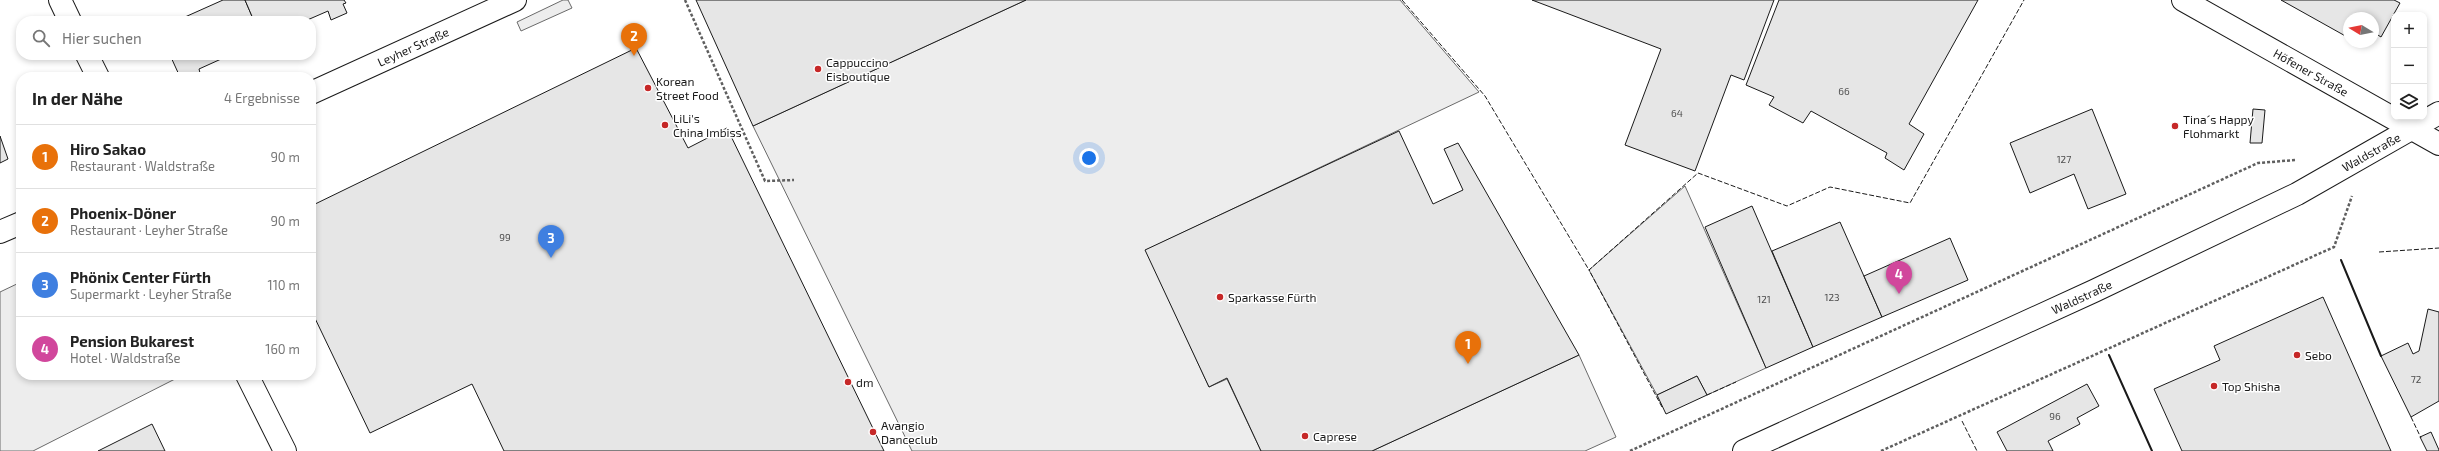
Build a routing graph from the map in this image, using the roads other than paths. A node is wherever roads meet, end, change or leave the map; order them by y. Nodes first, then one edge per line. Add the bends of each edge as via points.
1 (60, 0) edge
2 (515, 0) edge
3 (2183, 0) edge
4 (68, 16) edge
5 (90, 60) edge
6 (96, 72) edge
7 (316, 91) edge
8 (2439, 113) edge
9 (2412, 130) junction
10 (2439, 144) edge
11 (16, 225) edge
12 (0, 232) edge
13 (250, 380) edge
14 (1752, 449) edge
15 (285, 451) edge

1 - 4 street
2 - 7 street, Leyher Straße
3 - 9 street, Höfener Straße
5 - 6 street
8 - 9 street, Waldstraße
9 - 10 street, Höfener Straße
9 - 14 street, Waldstraße via 2297,194
11 - 12 street
13 - 15 street

